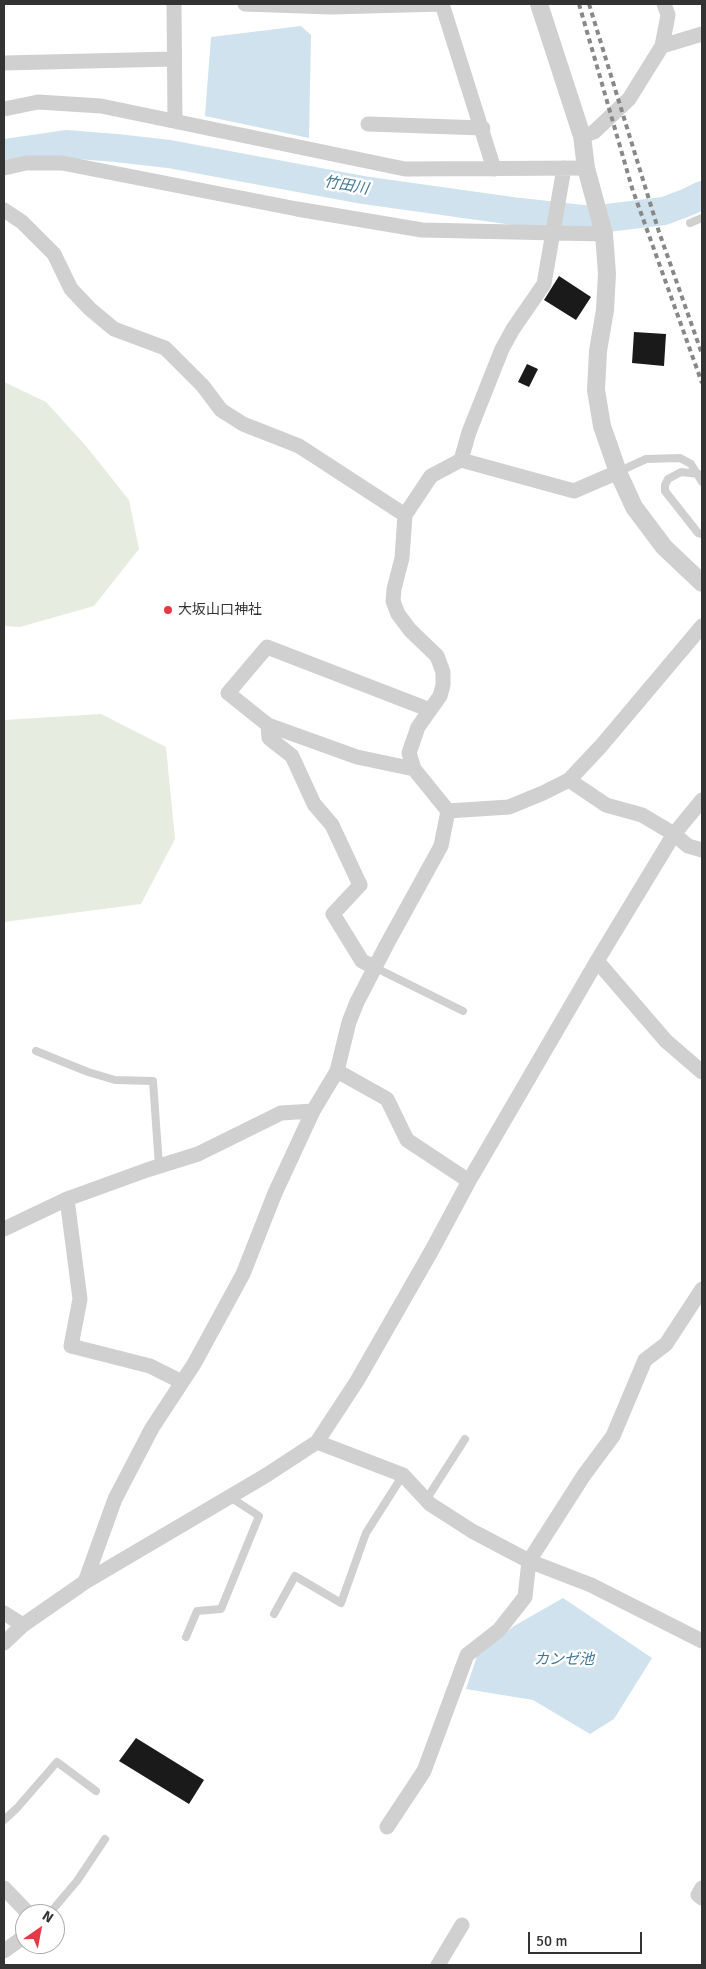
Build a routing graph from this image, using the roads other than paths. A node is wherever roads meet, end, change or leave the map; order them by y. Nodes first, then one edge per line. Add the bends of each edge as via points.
1 (174, 4) edge
2 (245, 4) edge
3 (442, 4) edge
4 (539, 4) edge
5 (664, 4) edge
6 (702, 34) edge
7 (662, 46) junction
8 (173, 59) junction
9 (4, 63) edge
10 (4, 109) edge
11 (175, 121) junction
12 (368, 124) dead end
13 (483, 128) junction
14 (582, 136) junction
15 (4, 168) edge
16 (564, 168) junction
17 (586, 168) junction
18 (494, 169) junction
19 (4, 210) edge
20 (702, 218) edge
21 (690, 223) dead end
22 (553, 232) junction
23 (604, 234) junction
24 (461, 460) junction
25 (618, 472) junction
26 (699, 474) junction
27 (702, 482) edge
28 (405, 515) junction
29 (702, 534) edge
30 (702, 583) edge
31 (702, 626) edge
32 (430, 710) junction
33 (268, 725) junction
34 (414, 769) junction
35 (569, 780) junction
36 (702, 800) edge
37 (448, 811) junction
38 (674, 834) junction
39 (702, 850) edge
40 (597, 960) junction
41 (376, 968) junction
42 (463, 1011) dead end
43 (36, 1051) dead end
44 (337, 1071) junction
45 (702, 1072) edge
46 (313, 1111) junction
47 (159, 1166) junction
48 (469, 1181) junction
49 (67, 1199) junction
50 (4, 1229) edge
51 (702, 1289) edge
52 (182, 1382) junction
53 (465, 1439) dead end
54 (317, 1442) junction
55 (403, 1475) junction
56 (230, 1497) junction
57 (426, 1500) junction
58 (529, 1561) junction
59 (85, 1582) junction
60 (4, 1613) edge
61 (274, 1614) dead end
62 (23, 1625) junction
63 (186, 1637) dead end
64 (702, 1641) edge
65 (4, 1643) edge
66 (96, 1791) dead end
67 (4, 1820) edge
68 (387, 1828) dead end
69 (105, 1839) dead end
70 (4, 1888) edge
71 (702, 1888) edge
72 (702, 1898) edge
73 (19, 1904) edge
74 (57, 1904) edge
75 (462, 1925) dead end
76 (15, 1943) edge
77 (4, 1950) edge
78 (438, 1965) edge

1 - 8 street
2 - 3 street via 331,7
3 - 13 street
4 - 14 street
5 - 7 street via 668,15
6 - 7 street
7 - 14 street via 629,99 594,132
8 - 9 street
8 - 11 street
10 - 11 street via 38,102 92,106
11 - 18 street via 405,169
12 - 13 street
13 - 18 street
14 - 17 street
15 - 22 street via 26,163 62,163 422,230
16 - 17 street
16 - 18 street
16 - 22 street
17 - 23 street
19 - 28 street via 22,222 54,254 70,288 114,329 165,348 203,386 221,410 243,424 299,446
20 - 21 lane
22 - 23 street
22 - 24 street via 544,284 502,350
23 - 25 street via 608,274 596,390 602,426
24 - 25 street via 574,491
24 - 28 street via 431,476
25 - 26 lane via 646,459 680,458
25 - 30 street via 634,507 664,547
26 - 27 lane
26 - 29 lane via 681,472 668,479 665,491 698,534
28 - 32 street via 394,601 398,614 410,630 437,656 443,672 440,696
31 - 35 street
32 - 33 street via 268,647 228,693
32 - 34 street via 418,727 409,753
33 - 34 street via 357,757
33 - 41 street via 269,738 292,756 314,804 332,825 360,885 333,914 362,960
34 - 37 street
35 - 37 street via 509,807
35 - 38 street via 606,805 642,815
36 - 38 street
37 - 41 street via 441,846
38 - 39 street via 688,846
38 - 40 street
40 - 45 street via 666,1041
40 - 48 street
41 - 42 lane
41 - 44 street via 349,1022
43 - 47 lane via 115,1080 153,1081
44 - 46 street
44 - 48 street via 387,1099 407,1140
46 - 47 street via 281,1113 198,1154
46 - 52 street via 275,1193 243,1274
47 - 49 street
48 - 54 street via 357,1381
49 - 50 street
49 - 52 street via 80,1299 71,1346 150,1366
51 - 58 street via 666,1344 645,1360 613,1436
52 - 59 street via 152,1428 115,1499
53 - 57 lane
54 - 55 street
54 - 56 street
55 - 57 street
55 - 61 lane via 366,1533 341,1603 295,1576
56 - 59 street
56 - 63 lane via 259,1516 221,1609 197,1611
57 - 58 street via 472,1531
58 - 64 street via 592,1585
58 - 68 street via 525,1597 499,1630 467,1655 424,1771
59 - 62 street
60 - 62 street
62 - 65 street
66 - 67 lane via 57,1762
69 - 74 lane
70 - 73 street
71 - 72 street via 698,1895
75 - 78 street
76 - 77 street

